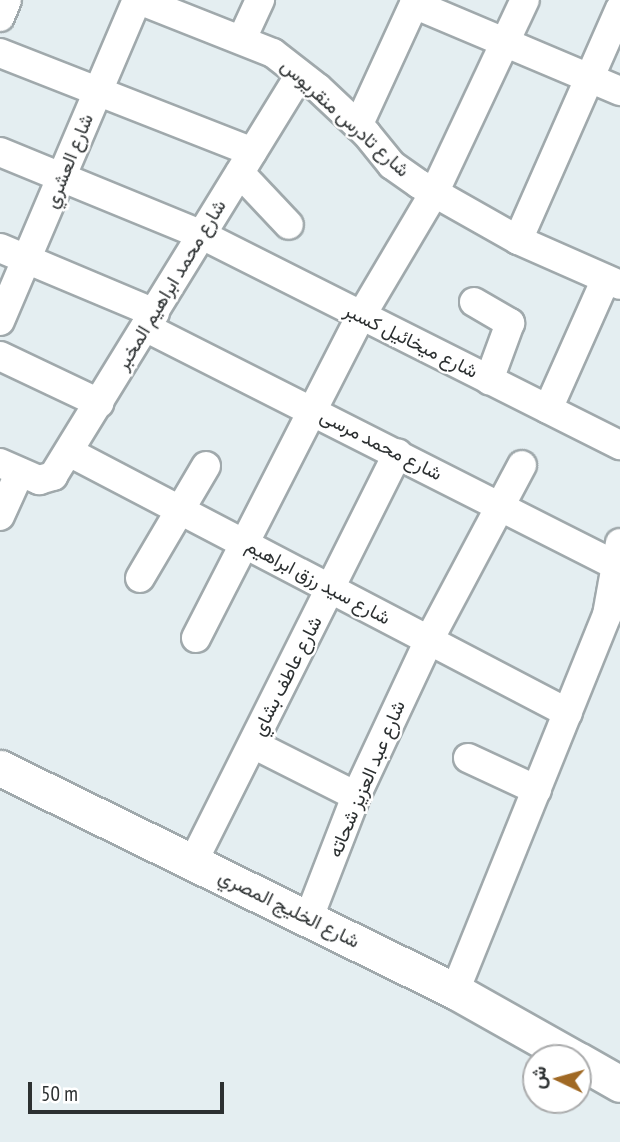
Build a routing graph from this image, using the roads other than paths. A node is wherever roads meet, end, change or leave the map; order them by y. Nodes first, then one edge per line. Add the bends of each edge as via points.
1 (7, 0) edge
2 (138, 0) edge
3 (260, 0) edge
4 (525, 0) edge
5 (415, 2) edge
6 (175, 6) edge
7 (620, 9) edge
8 (0, 17) edge
9 (242, 39) junction
10 (505, 43) junction
11 (0, 53) edge
12 (300, 75) junction
13 (589, 78) junction
14 (98, 89) junction
15 (620, 91) edge
16 (358, 125) junction
17 (0, 152) edge
18 (246, 162) junction
19 (62, 177) junction
20 (433, 193) junction
21 (289, 225) dead end
22 (202, 235) junction
23 (518, 240) junction
24 (0, 248) edge
25 (28, 259) junction
26 (615, 280) edge
27 (474, 302) dead end
28 (361, 316) junction
29 (150, 320) junction
30 (0, 321) edge
31 (0, 356) edge
32 (489, 380) junction
33 (99, 403) junction
34 (548, 409) junction
35 (312, 410) junction
36 (620, 445) edge
37 (69, 452) junction
38 (398, 453) junction
39 (523, 465) dead end
40 (206, 466) dead end
41 (18, 471) edge
42 (500, 506) junction
43 (181, 510) junction
44 (0, 516) edge
45 (243, 543) junction
46 (617, 554) edge
47 (140, 578) dead end
48 (330, 589) junction
49 (195, 638) dead end
50 (429, 640) junction
51 (568, 713) junction
52 (253, 744) junction
53 (468, 758) dead end
54 (0, 768) edge
55 (537, 790) junction
56 (356, 796) junction
57 (193, 862) junction
58 (308, 920) junction
59 (455, 991) junction
60 (549, 1044) edge
61 (592, 1068) edge
62 (620, 1084) edge

1 - 8 street
2 - 6 street, شارع تادرس منقريوس
2 - 14 street, شارع العشري
3 - 9 street
4 - 10 street
5 - 10 street
5 - 16 street
6 - 9 street, شارع تادرس منقريوس
7 - 13 street
9 - 12 street, شارع تادرس منقريوس via 273,53
10 - 13 street
10 - 20 street
11 - 14 street
12 - 16 street, شارع تادرس منقريوس
12 - 18 street, شارع محمد ابراهيم المخبر
13 - 15 street
13 - 23 street
14 - 18 street
14 - 19 street, شارع العشري
16 - 20 street, شارع تادرس منقريوس via 392,165
17 - 19 street, شارع ميخائيل كسبر
18 - 21 street
18 - 22 street, شارع محمد ابراهيم المخبر
19 - 22 street, شارع ميخائيل كسبر
19 - 25 street, شارع العشري
20 - 23 street, شارع تادرس منقريوس
20 - 28 street
22 - 28 street, شارع ميخائيل كسبر
22 - 29 street, شارع محمد ابراهيم المخبر
23 - 26 street, شارع تادرس منقريوس
24 - 25 street, شارع محمد مرسى
25 - 29 street, شارع محمد مرسى
25 - 30 street, شارع العشري
26 - 34 street
27 - 32 street via 510,323
28 - 32 street, شارع ميخائيل كسبر
28 - 35 street
29 - 33 street, شارع محمد ابراهيم المخبر
29 - 35 street, شارع محمد مرسى
31 - 33 street
32 - 34 street, شارع ميخائيل كسبر
33 - 37 street, شارع محمد ابراهيم المخبر
34 - 36 street, شارع ميخائيل كسبر
35 - 38 street, شارع محمد مرسى
35 - 45 street
37 - 41 street, شارع محمد ابراهيم المخبر via 53,476
37 - 43 street, شارع سيد رزق ابراهيم
38 - 42 street, شارع محمد مرسى
38 - 48 street, شارع عاطف بشاي
39 - 42 street, شارع عبد العزيز شحاته
40 - 43 street
41 - 44 street
42 - 46 street, شارع محمد مرسى
42 - 50 street, شارع عبد العزيز شحاته
43 - 45 street, شارع سيد رزق ابراهيم
43 - 47 street
45 - 48 street, شارع سيد رزق ابراهيم
45 - 49 street
46 - 51 street via 607,615
48 - 50 street, شارع سيد رزق ابراهيم
48 - 52 street, شارع عاطف بشاي
50 - 51 street, شارع سيد رزق ابراهيم
50 - 56 street, شارع عبد العزيز شحاته
51 - 55 street
52 - 56 street
52 - 57 street, شارع عاطف بشاي
53 - 55 street
54 - 57 street, شارع الخليج المصري
55 - 59 street
56 - 58 street, شارع عبد العزيز شحاته
57 - 58 street, شارع الخليج المصري
58 - 59 street, شارع الخليج المصري
59 - 60 street, شارع الخليج المصري
61 - 62 street, شارع الخليج المصري

